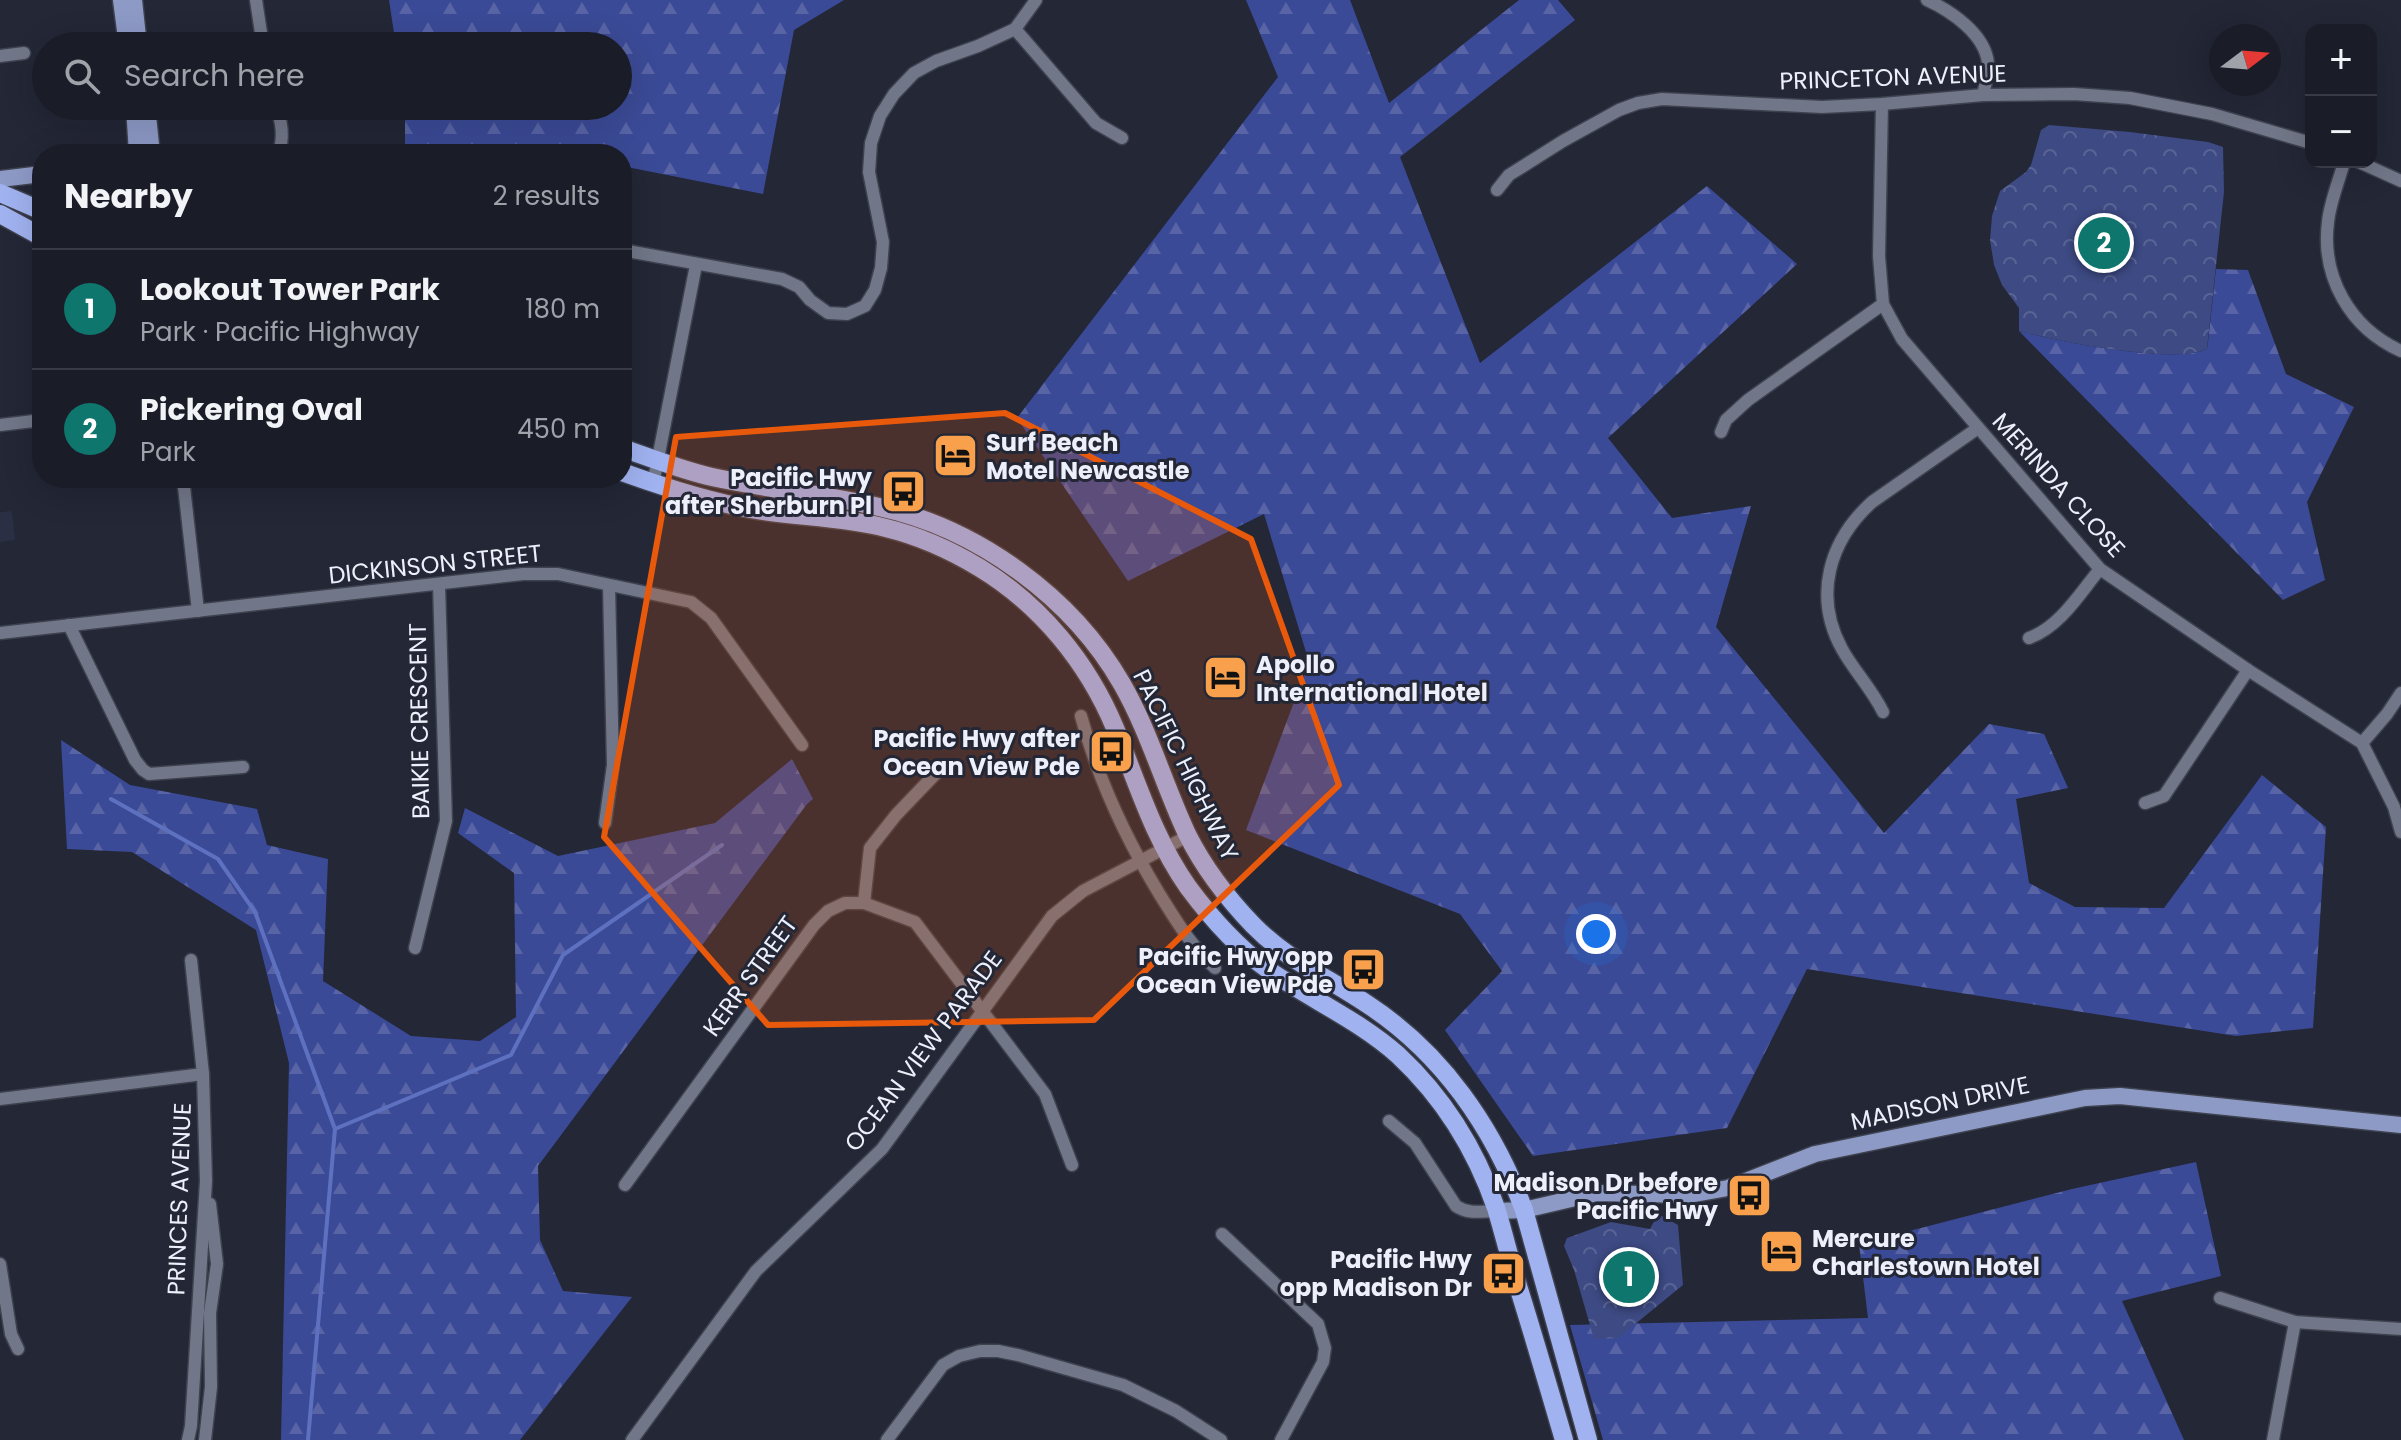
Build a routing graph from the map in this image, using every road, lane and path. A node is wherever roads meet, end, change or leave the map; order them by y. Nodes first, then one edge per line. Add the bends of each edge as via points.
1 (121, 0) edge
2 (134, 0) edge
3 (256, 0) edge
4 (1036, 0) edge
5 (1927, 0) edge
6 (1015, 29) junction
7 (125, 32) edge
8 (137, 32) edge
9 (261, 32) edge
10 (24, 53) dead end
11 (0, 56) edge
12 (1983, 95) junction
13 (1882, 104) junction
14 (135, 120) edge
15 (148, 120) edge
16 (280, 120) edge
17 (137, 136) junction
18 (1122, 138) dead end
19 (2305, 141) edge
20 (132, 144) edge
21 (137, 144) edge
22 (151, 144) edge
23 (280, 144) edge
24 (2342, 168) edge
25 (2372, 168) edge
26 (32, 175) edge
27 (0, 179) edge
28 (2401, 181) edge
29 (1497, 190) dead end
30 (0, 193) edge
31 (32, 207) edge
32 (0, 214) edge
33 (32, 231) edge
34 (632, 252) edge
35 (696, 265) junction
36 (1883, 304) junction
37 (2401, 351) edge
38 (32, 421) edge
39 (0, 425) edge
40 (1978, 428) junction
41 (1721, 432) dead end
42 (632, 451) edge
43 (657, 460) junction
44 (632, 476) edge
45 (653, 484) junction
46 (184, 488) edge
47 (2100, 569) junction
48 (439, 585) junction
49 (609, 586) junction
50 (198, 611) junction
51 (69, 625) junction
52 (0, 633) edge
53 (2029, 638) dead end
54 (2248, 670) junction
55 (2401, 693) edge
56 (1883, 712) dead end
57 (1081, 716) dead end
58 (2362, 743) junction
59 (802, 745) dead end
60 (243, 767) dead end
61 (941, 768) dead end
62 (2145, 803) dead end
63 (605, 823) dead end
64 (2401, 832) edge
65 (1188, 836) junction
66 (1165, 848) junction
67 (1139, 862) junction
68 (864, 903) junction
69 (415, 948) dead end
70 (191, 960) dead end
71 (1215, 968) dead end
72 (983, 1011) junction
73 (203, 1074) junction
74 (0, 1099) edge
75 (1389, 1121) dead end
76 (2401, 1125) edge
77 (1072, 1165) dead end
78 (206, 1181) junction
79 (625, 1185) dead end
80 (1524, 1210) junction
81 (1497, 1211) junction
82 (1222, 1234) dead end
83 (0, 1264) edge
84 (2220, 1298) dead end
85 (2295, 1322) junction
86 (2401, 1329) edge
87 (18, 1349) dead end
88 (188, 1440) edge
89 (205, 1440) edge
90 (632, 1440) edge
91 (887, 1440) edge
92 (1221, 1440) edge
93 (1281, 1440) edge
94 (1564, 1440) edge
95 (1588, 1440) edge
96 (2273, 1440) edge

1 - 7 main road
2 - 8 main road
3 - 9 street
4 - 6 street
5 - 12 street via 1970,29 1984,50 1988,62
6 - 18 street via 1096,123
6 - 35 street via 914,73 880,116 869,172 883,242 881,268 865,306 847,314 828,313 782,279
10 - 11 street
12 - 13 street, PRINCETON AVENUE
12 - 19 street, PRINCETON AVENUE via 2130,98 2212,114
13 - 29 street, PRINCETON AVENUE via 1822,107 1662,99 1638,103 1526,162
13 - 36 street, MERINDA CLOSE
14 - 17 main road
15 - 22 main road
16 - 23 street
17 - 20 main road
17 - 21 main road
24 - 37 street via 2328,217 2332,275 2350,312
25 - 28 street
26 - 27 main road
30 - 31 highway
32 - 33 highway
34 - 35 street
35 - 43 street
36 - 40 street, MERINDA CLOSE via 1902,339
36 - 41 street via 1748,400
38 - 39 street
40 - 47 street, MERINDA CLOSE
40 - 56 street via 1872,502 1834,553 1828,573 1833,630
42 - 43 highway, PACIFIC HIGHWAY
43 - 45 street
43 - 65 highway, PACIFIC HIGHWAY via 709,476 908,515 989,550 1022,573 1074,621 1122,684
44 - 45 highway, PACIFIC HIGHWAY
45 - 66 highway, PACIFIC HIGHWAY via 756,510 885,527 954,554 1015,592 1047,623 1096,686
46 - 50 street
47 - 53 street via 2062,616
47 - 54 street, MERINDA CLOSE
48 - 49 street, DICKINSON STREET via 558,574
48 - 50 street, DICKINSON STREET
48 - 69 street, BAIKIE CRESCENT via 446,821
49 - 59 street, DICKINSON STREET via 700,608
49 - 63 street via 613,765
50 - 51 street, DICKINSON STREET
51 - 52 street, DICKINSON STREET
51 - 60 street via 143,770 149,774
54 - 58 street, MERINDA CLOSE
54 - 62 street via 2164,796
55 - 58 street
57 - 67 street
58 - 64 street
61 - 68 street via 870,848
65 - 66 street, OCEAN VIEW PARADE
65 - 80 highway, PACIFIC HIGHWAY via 1209,872 1259,931 1297,963 1396,1025 1445,1072 1495,1144
66 - 67 street, OCEAN VIEW PARADE
66 - 81 highway, PACIFIC HIGHWAY via 1187,886 1238,944 1269,970 1367,1031 1421,1079 1461,1132
67 - 71 street via 1184,935
67 - 72 street, OCEAN VIEW PARADE via 1083,891 1052,916
68 - 72 street via 915,922
68 - 79 street, KERR STREET via 845,903 814,925
70 - 73 street, PRINCES AVENUE
72 - 77 street via 1045,1094
72 - 90 street, OCEAN VIEW PARADE via 882,1149 756,1271
73 - 74 street
73 - 78 street, PRINCES AVENUE
75 - 81 street via 1415,1143 1456,1206 1472,1213
76 - 80 main road, MADISON DRIVE via 2120,1096 2085,1098 1815,1154 1728,1188 1689,1195 1597,1193
78 - 88 street, PRINCES AVENUE
78 - 89 street via 217,1264
80 - 81 main road, MADISON DRIVE
80 - 95 highway, PACIFIC HIGHWAY
81 - 94 highway, PACIFIC HIGHWAY
82 - 93 street via 1311,1315 1322,1335 1323,1362
83 - 87 street
84 - 85 street
85 - 86 street
85 - 96 street
91 - 92 street via 943,1365 989,1351 1123,1385

